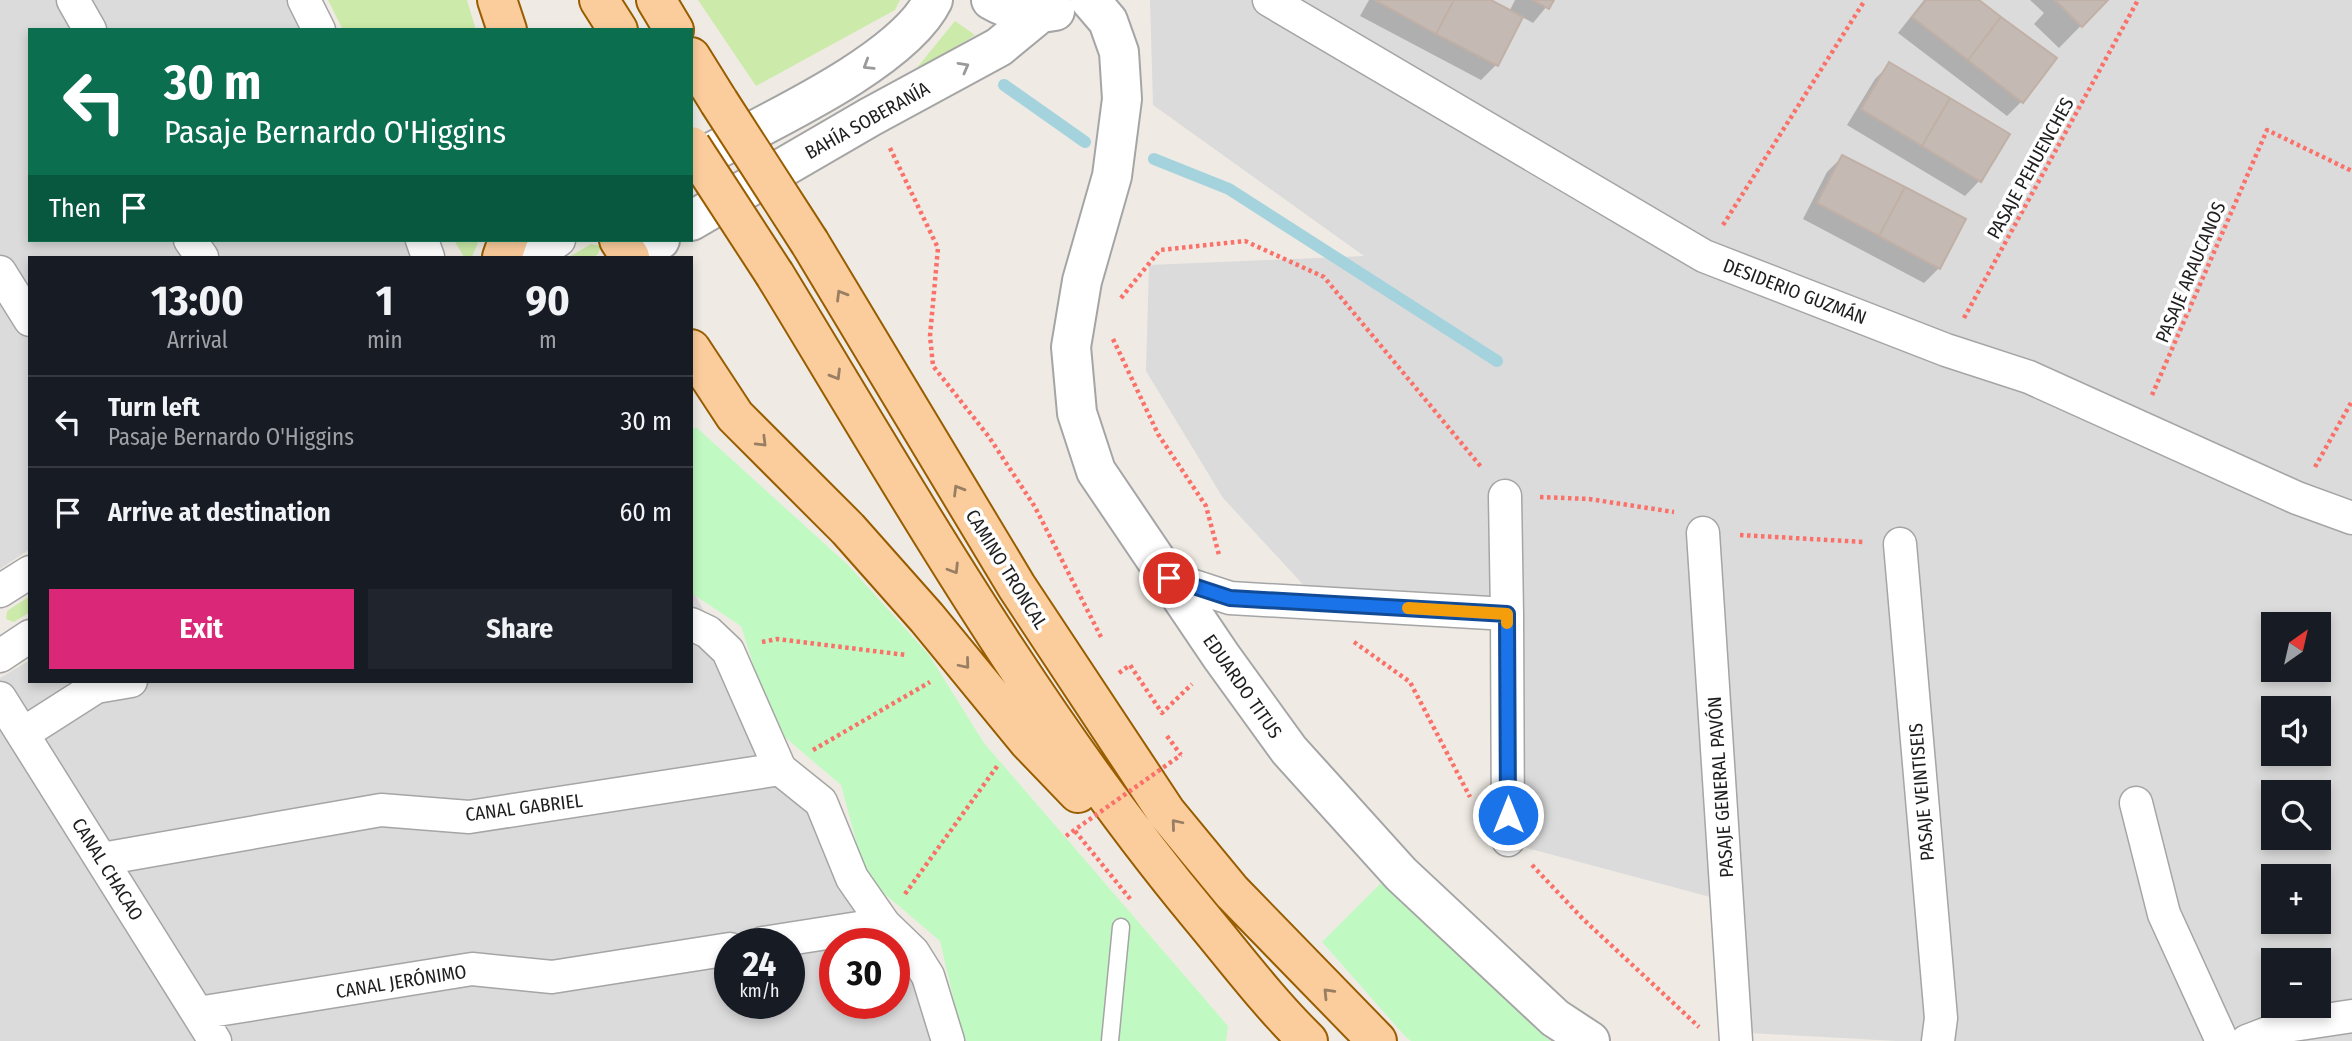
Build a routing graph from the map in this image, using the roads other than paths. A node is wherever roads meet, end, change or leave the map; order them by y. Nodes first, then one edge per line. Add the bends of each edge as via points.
1 (73, 0) edge
2 (304, 0) edge
3 (497, 0) edge
4 (599, 0) edge
5 (656, 0) edge
6 (933, 0) edge
7 (991, 0) edge
8 (1077, 0) edge
9 (1090, 0) edge
10 (1290, 5) edge
11 (1039, 14) junction
12 (89, 28) edge
13 (318, 28) edge
14 (506, 28) edge
15 (617, 28) edge
16 (673, 28) edge
17 (693, 60) edge
18 (693, 149) edge
19 (693, 162) edge
20 (693, 220) edge
21 (556, 242) edge
22 (656, 242) edge
23 (535, 256) edge
24 (632, 256) edge
25 (0, 272) edge
26 (28, 317) edge
27 (693, 352) edge
28 (693, 375) edge
29 (735, 416) junction
30 (1504, 496) road end
31 (2352, 518) edge
32 (1703, 533) road end
33 (1900, 544) road end
34 (28, 573) edge
35 (1169, 578) junction
36 (0, 591) edge
37 (1507, 614) junction
38 (693, 625) edge
39 (28, 637) edge
40 (0, 656) edge
41 (119, 683) edge
42 (0, 698) edge
43 (24, 733) junction
44 (780, 769) junction
45 (2136, 803) dead end
46 (1508, 840) road end
47 (102, 859) junction
48 (884, 924) junction
49 (1121, 927) road end
50 (805, 936) edge
51 (1222, 942) junction
52 (714, 951) edge
53 (198, 1013) junction
54 (2352, 1016) edge
55 (1291, 1035) edge
56 (215, 1041) edge
57 (948, 1041) edge
58 (1110, 1041) edge
59 (1377, 1041) edge
60 (1590, 1041) edge
61 (1736, 1041) edge
62 (1938, 1041) edge
63 (2222, 1041) edge
64 (2247, 1041) edge

1 - 12 street
2 - 13 street
3 - 14 main road
4 - 15 main road
5 - 16 main road
6 -> 19 street via 905,37 873,63
7 - 11 street via 1010,11
8 - 11 street via 1064,9
9 - 35 street, EDUARDO TITUS via 1108,21 1119,52 1122,99 1112,176 1074,314 1072,380 1096,471
10 - 31 street, DESIDERIO GUZMÁN via 1704,256 1946,350 2029,377 2297,498
20 -> 11 street, BAHÍA SOBERANÍA via 999,47
59 -> 17 main road, CAMINO TRONCAL, bridge via 1232,892 1166,812 1017,587 810,243
18 -> 51 main road, bridge via 1060,734 1148,853
21 - 23 street
22 - 24 street
25 - 26 street
27 - 29 main road
28 - 29 main road
29 -> 51 main road via 848,529 1028,741
30 - 37 street
32 - 61 street, PASAJE GENERAL PAVÓN
33 - 62 street, PASAJE VEINTISEIS via 1941,1018
34 - 36 street
35 - 37 street via 1230,598
35 - 60 street, EDUARDO TITUS via 1289,750 1401,874 1555,1018
37 - 46 street
38 - 44 street via 728,651
39 - 40 street
41 - 43 street via 96,687
42 - 43 street, CANAL CHACAO
43 - 47 street, CANAL CHACAO
44 - 47 street, CANAL GABRIEL via 468,817 381,810
44 - 48 street via 821,802 852,878
45 - 63 street via 2164,914
47 - 53 street, CANAL CHACAO
48 - 50 street
48 - 57 street via 913,952 929,976
49 - 58 lane
51 - 55 main road
52 - 53 street, CANAL JERÓNIMO via 552,977 472,969
53 - 56 street, CANAL CHACAO
54 - 64 street via 2286,1026

